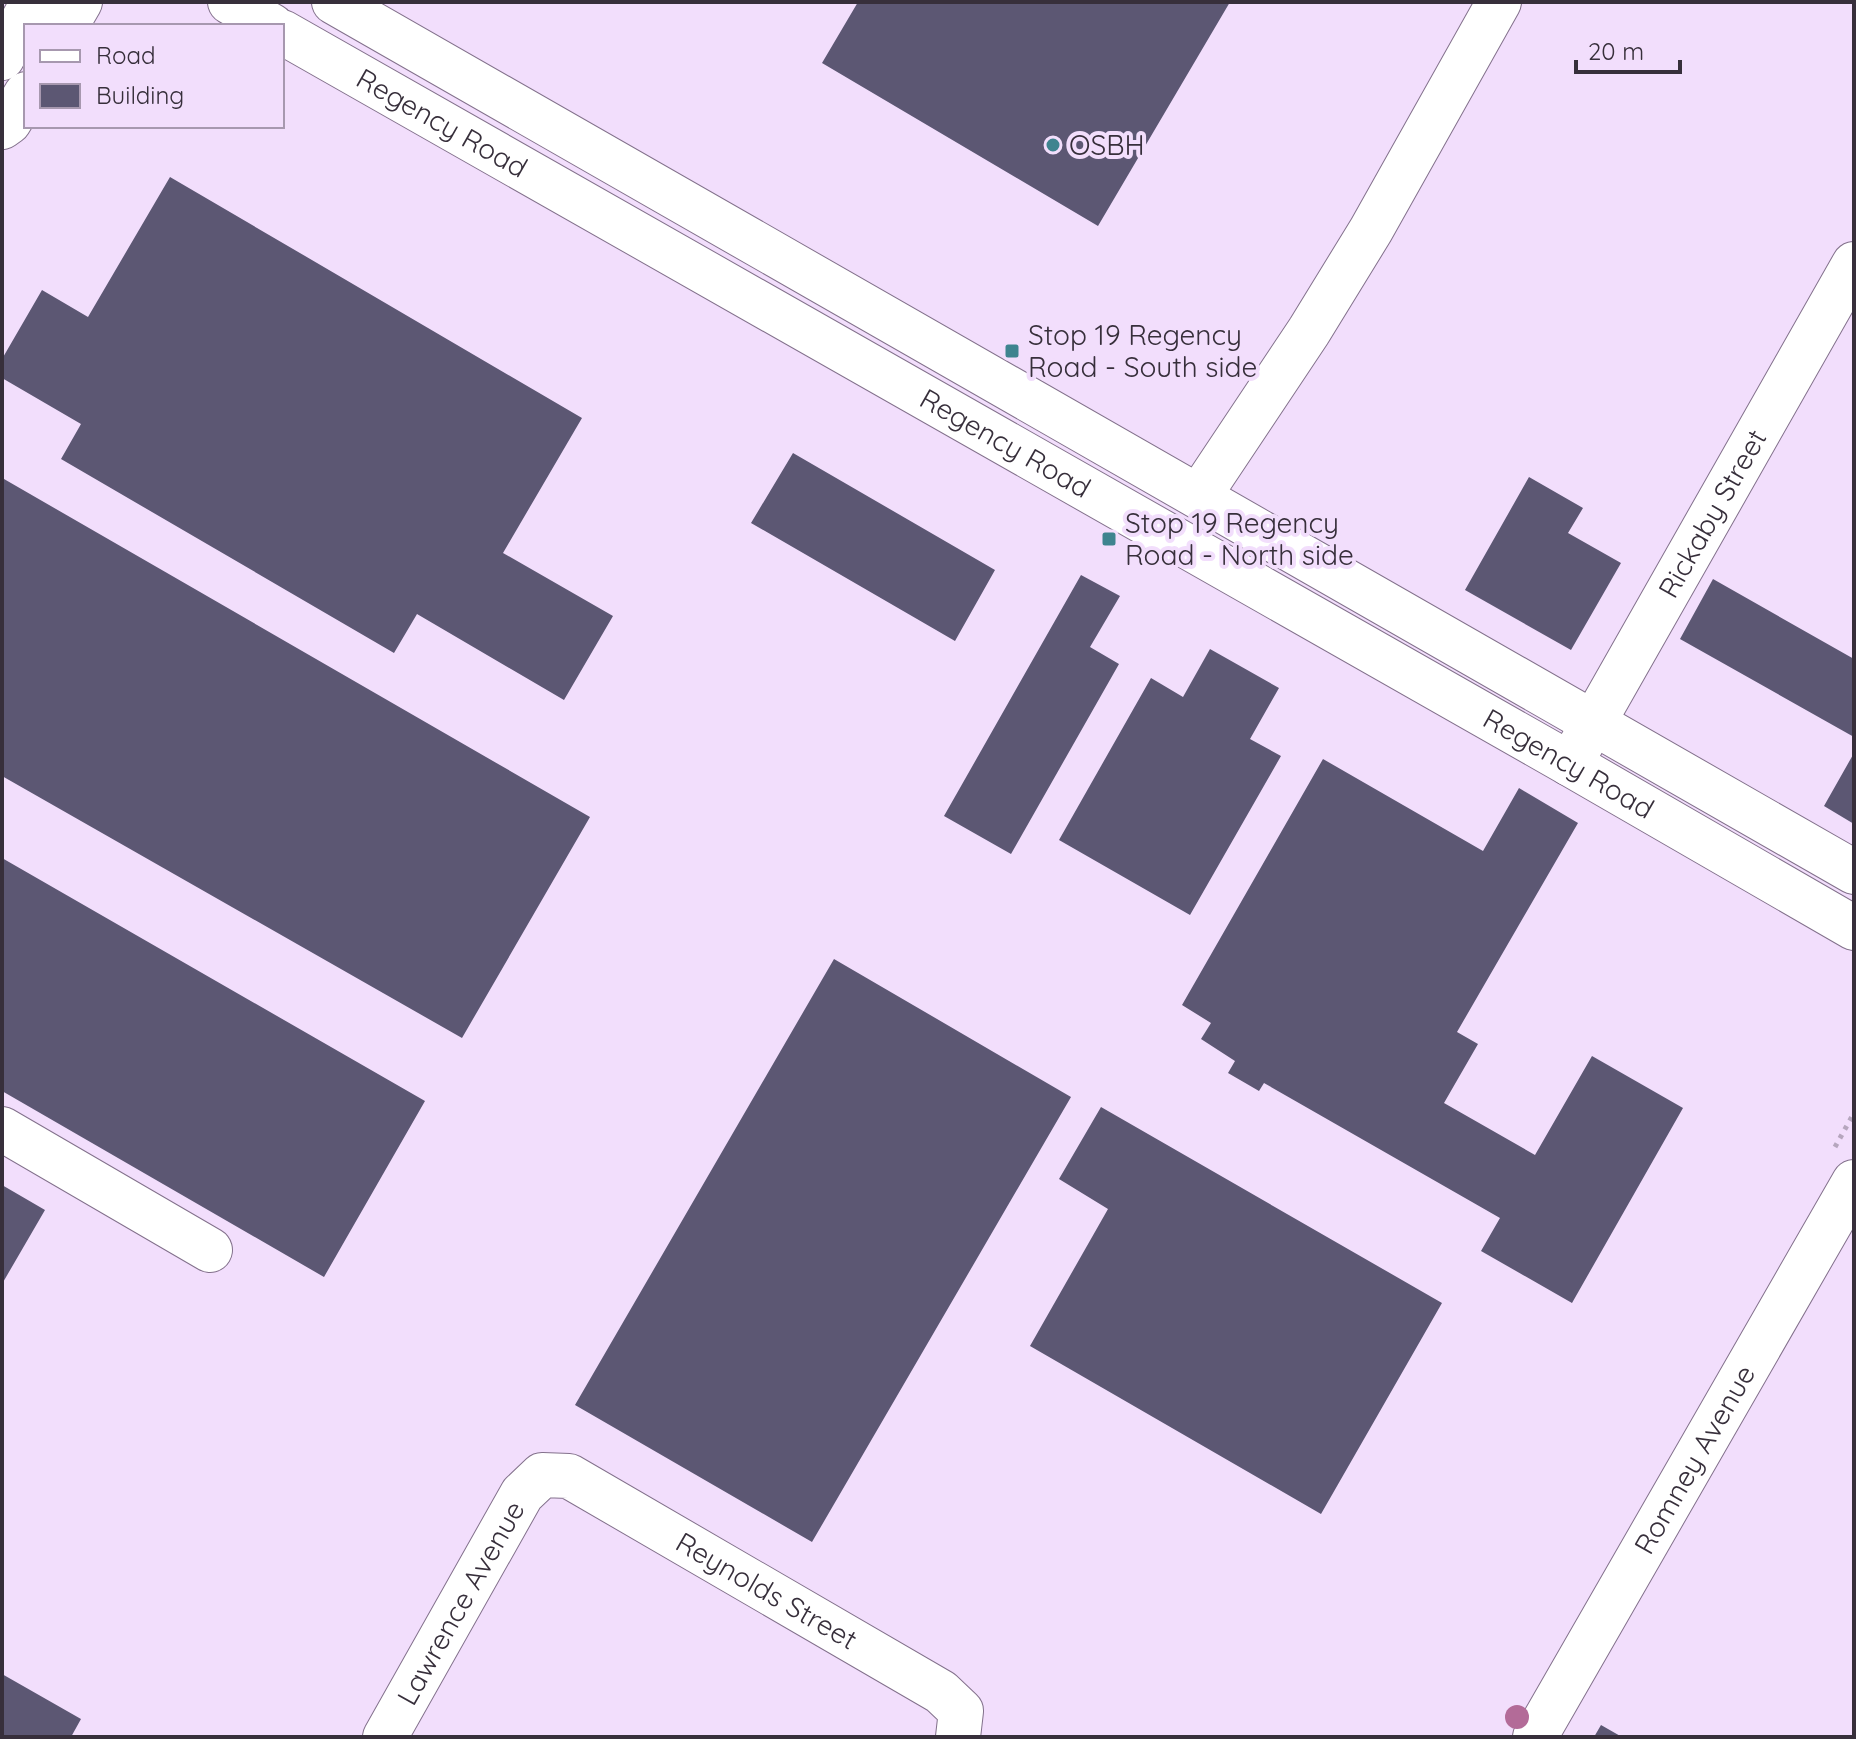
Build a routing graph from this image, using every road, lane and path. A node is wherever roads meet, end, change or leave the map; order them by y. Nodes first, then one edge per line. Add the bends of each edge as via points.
1 (33, 2) edge
2 (80, 2) edge
3 (230, 2) edge
4 (334, 2) edge
5 (1499, 2) edge
6 (67, 24) edge
7 (268, 24) edge
8 (284, 33) edge
9 (2, 58) edge
10 (24, 97) edge
11 (2, 127) edge
12 (1854, 264) edge
13 (1199, 496) junction
14 (1593, 723) junction
15 (1570, 764) junction
16 (1854, 872) edge
17 (1854, 928) edge
18 (1854, 1113) edge
19 (2, 1129) edge
20 (1843, 1167) edge
21 (210, 1250) dead end
22 (542, 1475) joint
23 (385, 1737) edge
24 (958, 1737) edge
25 (1535, 1737) edge

1 - 9 main road
2 - 6 main road
3 - 7 main road
4 - 13 main road, Regency Road
5 - 13 main road via 1371,230
8 - 15 main road, Regency Road
10 - 11 main road
12 - 14 main road, Rickaby Street
13 - 14 main road, Regency Road
14 - 15 main road, Rickaby Street
14 - 16 main road, Regency Road
15 - 17 main road, Regency Road
18 - 20 path
19 - 21 main road
20 - 25 main road, Romney Avenue
22 - 23 main road, Lawrence Avenue via 522,1494
22 - 24 main road, Reynolds Street via 569,1476 941,1692 961,1711

